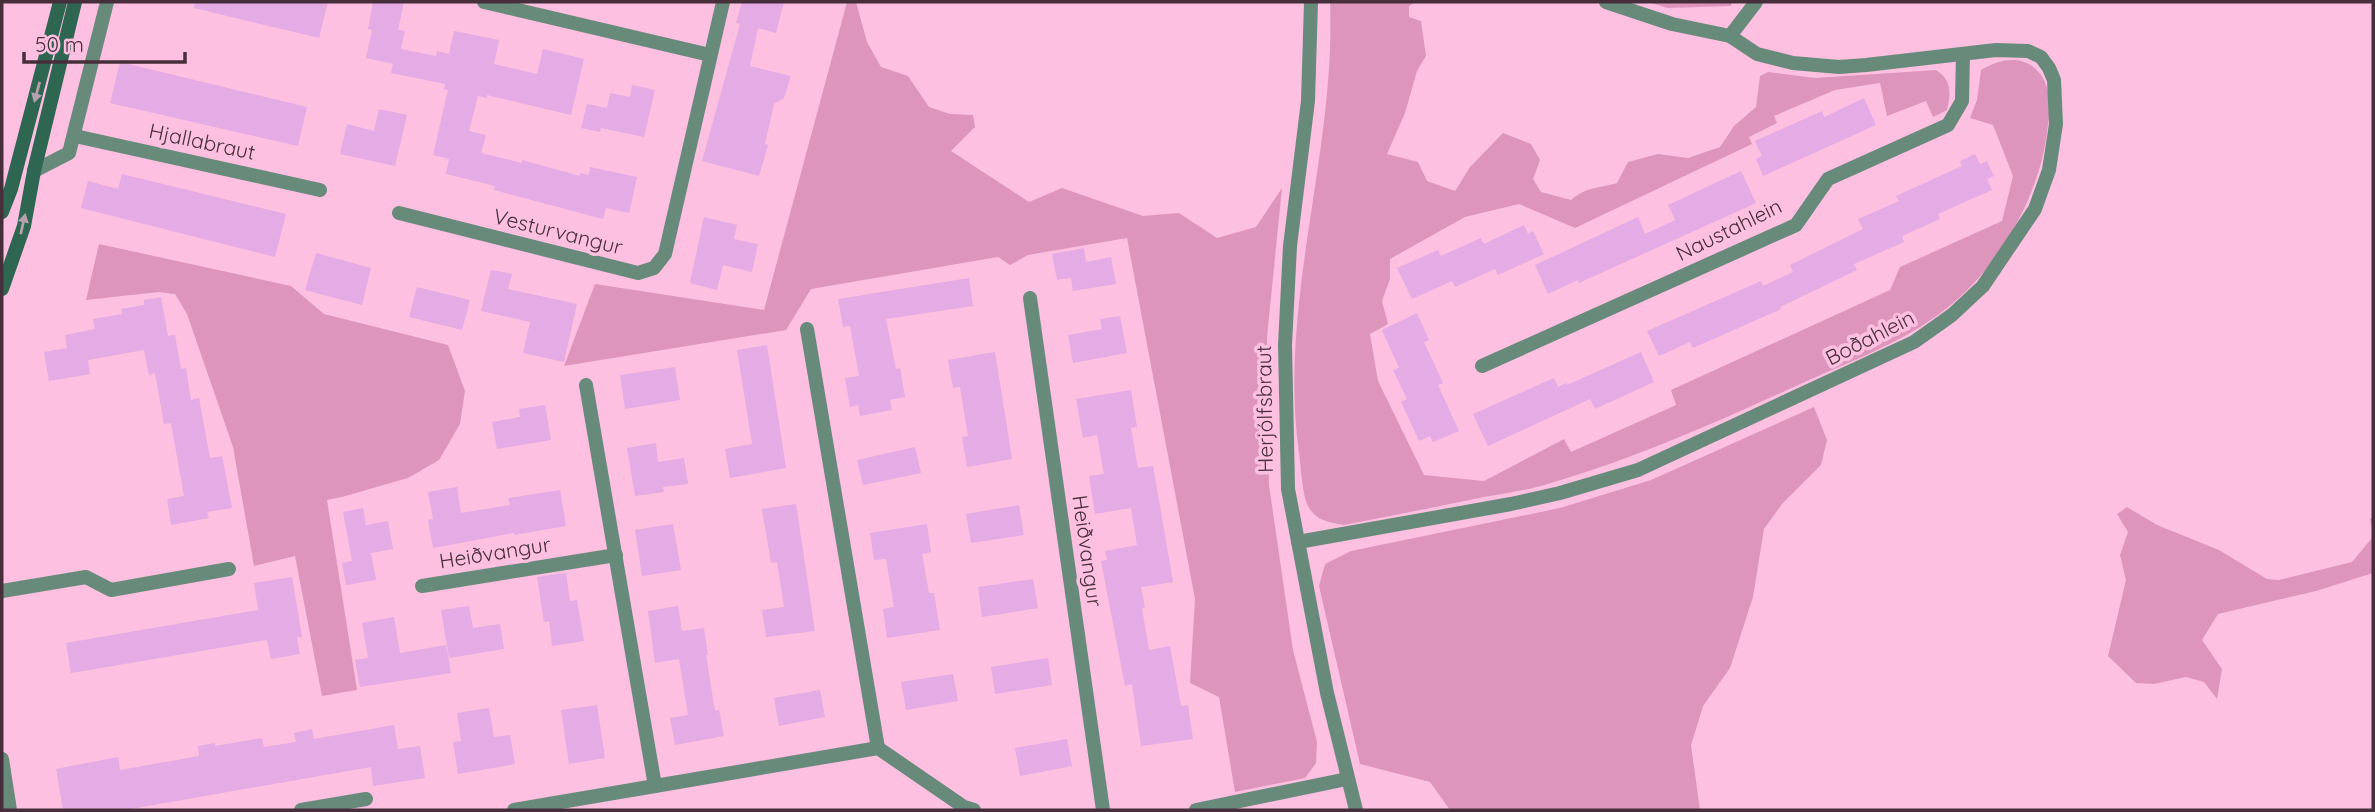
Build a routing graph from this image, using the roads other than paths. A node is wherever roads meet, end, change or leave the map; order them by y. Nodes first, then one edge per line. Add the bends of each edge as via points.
1 (60, 2) edge
2 (75, 2) edge
3 (107, 2) edge
4 (484, 2) edge
5 (723, 2) edge
6 (1311, 2) edge
7 (1606, 2) edge
8 (1756, 2) edge
9 (1730, 36) junction
10 (1964, 54) junction
11 (710, 55) junction
12 (75, 136) junction
13 (34, 171) junction
14 (320, 190) dead end
15 (2, 212) edge
16 (399, 214) dead end
17 (2, 289) edge
18 (1030, 298) dead end
19 (807, 329) dead end
20 (1482, 366) dead end
21 (586, 385) dead end
22 (1298, 542) junction
23 (616, 555) junction
24 (229, 569) dead end
25 (422, 586) dead end
26 (2, 591) edge
27 (878, 748) junction
28 (2, 759) edge
29 (1347, 779) junction
30 (655, 786) junction
31 (366, 799) dead end
32 (10, 810) edge
33 (300, 810) edge
34 (514, 810) edge
35 (974, 810) edge
36 (1103, 810) edge
37 (1196, 810) edge
38 (1356, 810) edge

1 -> 15 main road
2 - 13 main road
3 - 12 street
4 - 11 street
5 - 11 street, Vesturvangur
6 - 22 street, Herjólfsbraut via 1308,101 1290,246 1285,345 1288,489
7 - 9 street, Boðahlein via 1672,24
8 - 9 street
9 - 10 street, Boðahlein via 1757,54 1814,65 1866,65
10 - 20 street, Naustahlein via 1962,100 1948,125 1828,180 1796,225
10 - 22 street, Boðahlein via 2012,49 2041,57 2054,80 2056,124 2049,170 2035,209 1983,286 1934,328 1914,342 1638,470 1511,504
11 - 16 street, Vesturvangur via 665,254 654,268 638,273
12 - 13 street via 69,153
12 - 14 street, Hjallabraut
17 -> 13 main road via 24,226
18 - 36 street, Heiðvangur
19 - 27 street
21 - 23 street
22 - 29 street, Herjólfsbraut
23 - 25 street, Heiðvangur
23 - 30 street
24 - 26 street via 111,590 86,577
27 - 30 street
27 - 35 street
28 - 32 street
29 - 37 street
29 - 38 street, Herjólfsbraut
30 - 34 street
31 - 33 street

